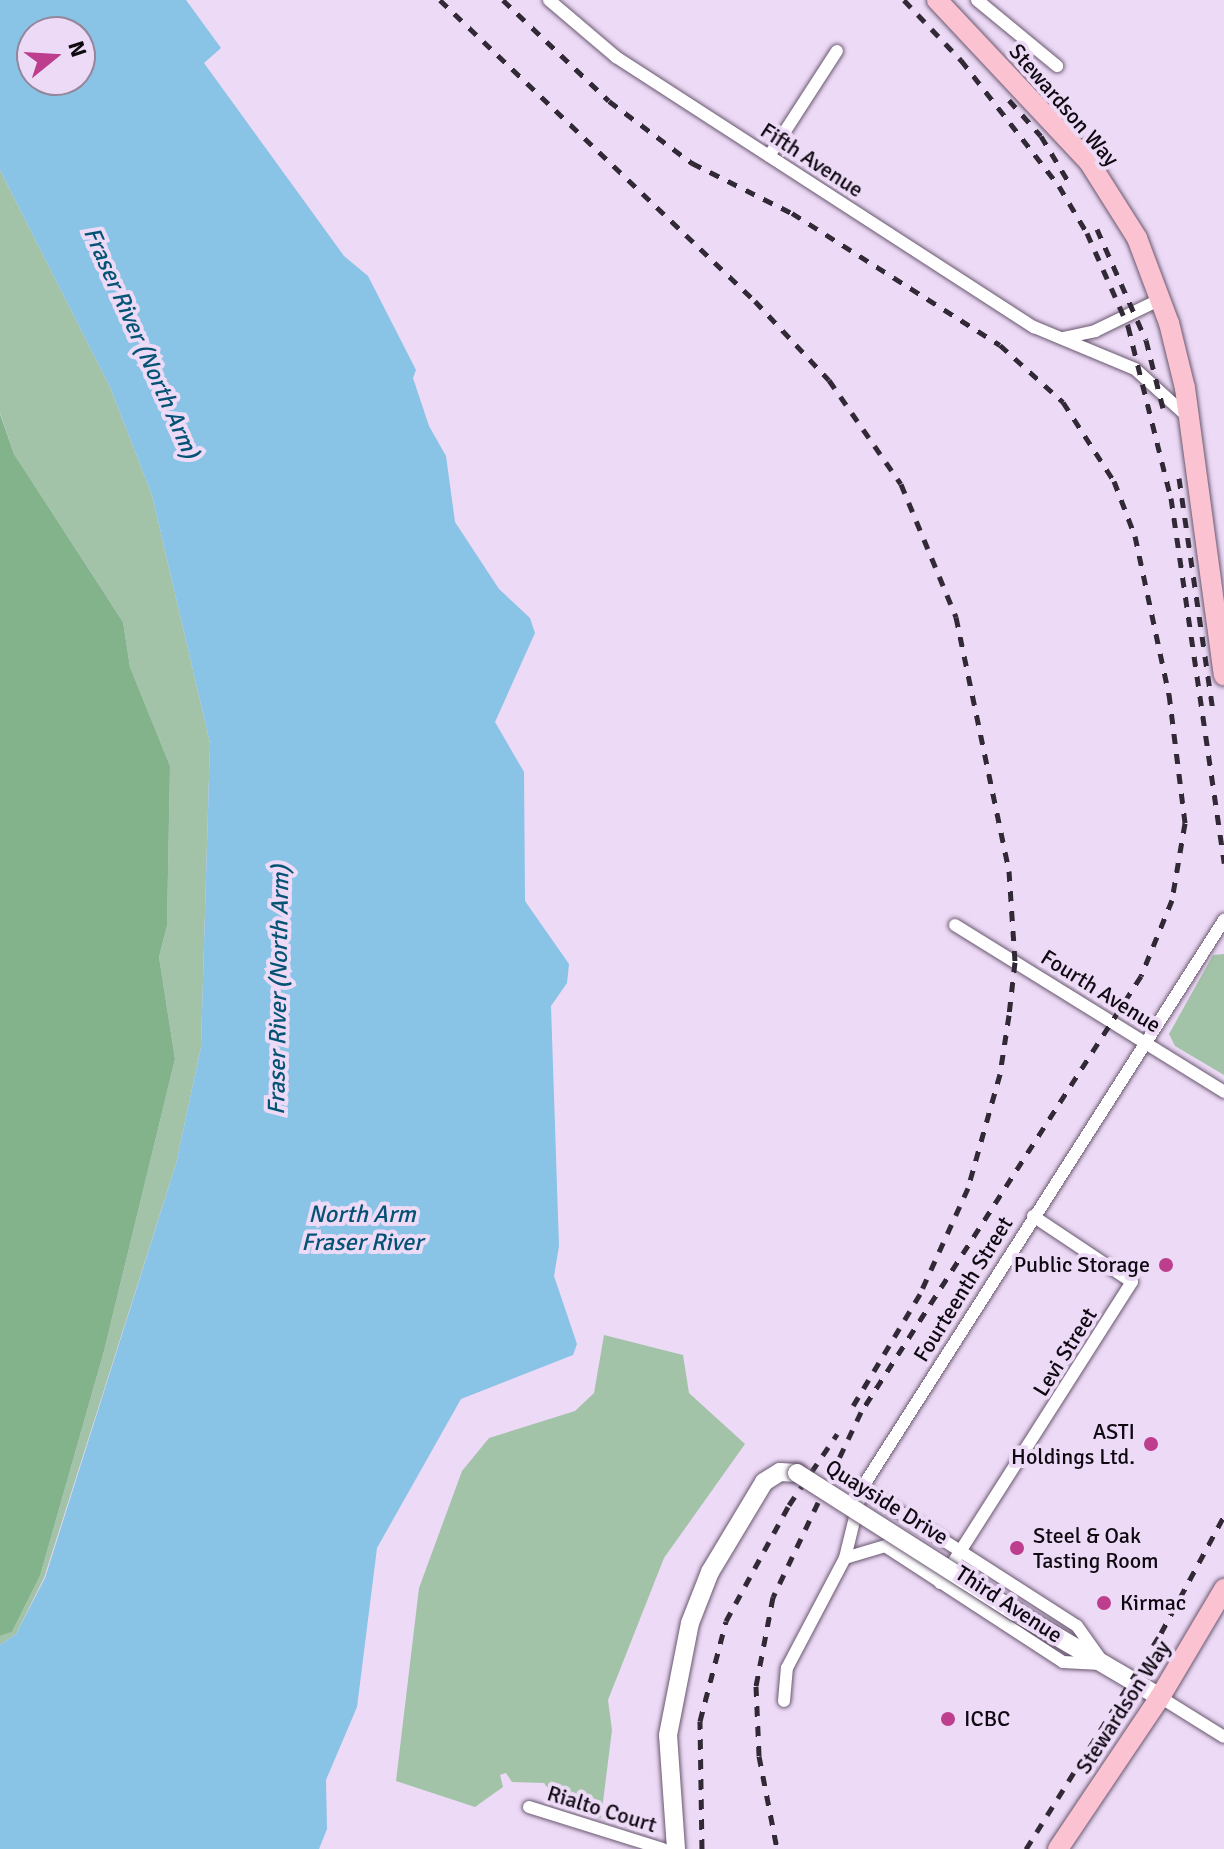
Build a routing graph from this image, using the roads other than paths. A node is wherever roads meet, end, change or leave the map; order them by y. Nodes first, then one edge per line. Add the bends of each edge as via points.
1 (549, 0) edge
2 (937, 0) edge
3 (977, 0) edge
4 (837, 51) dead end
5 (1057, 66) dead end
6 (769, 156) junction
7 (1161, 299) junction
8 (1063, 338) junction
9 (1190, 419) junction
10 (1224, 675) edge
11 (1224, 920) edge
12 (955, 925) dead end
13 (1147, 1042) junction
14 (1224, 1092) edge
15 (1033, 1216) junction
16 (862, 1488) junction
17 (960, 1553) junction
18 (845, 1558) junction
19 (940, 1583) junction
20 (1224, 1589) edge
21 (1103, 1664) junction
22 (1160, 1697) junction
23 (784, 1701) dead end
24 (1224, 1737) edge
25 (529, 1807) dead end
26 (663, 1849) edge
27 (676, 1849) edge
28 (1058, 1849) edge

1 - 6 street, Fifth Avenue via 616,57
2 - 7 main road, Stewardson Way via 1089,162 1137,238
3 - 5 street
4 - 6 street
6 - 8 street, Fifth Avenue via 1034,327
7 - 8 street via 1084,335
7 - 9 main road, Stewardson Way
8 - 9 street, Fifth Avenue via 1135,369
9 - 10 main road, Stewardson Way
11 - 13 street, Fourteenth Street
12 - 13 street, Fourth Avenue
13 - 14 street, Fourth Avenue
13 - 15 street, Fourteenth Street
15 - 16 street, Fourteenth Street
15 - 17 street, Levi Street via 1132,1282
16 - 17 street, Third Avenue
16 - 18 street, Fourteenth Street
17 - 19 street, Levi Street
17 - 21 street, Third Avenue via 1081,1630
18 - 19 street, Third Avenue via 885,1546
18 - 23 street, Fourteenth Street via 787,1668
19 - 21 street, Third Avenue via 1063,1662
20 - 22 main road, Stewardson Way
21 - 22 street, Quayside Drive
21 - 27 street, Quayside Drive, bridge via 797,1473 785,1471 764,1482 729,1538 698,1600 682,1655 668,1735
22 - 24 street
22 - 28 main road, Stewardson Way
25 - 26 street, Rialto Court

